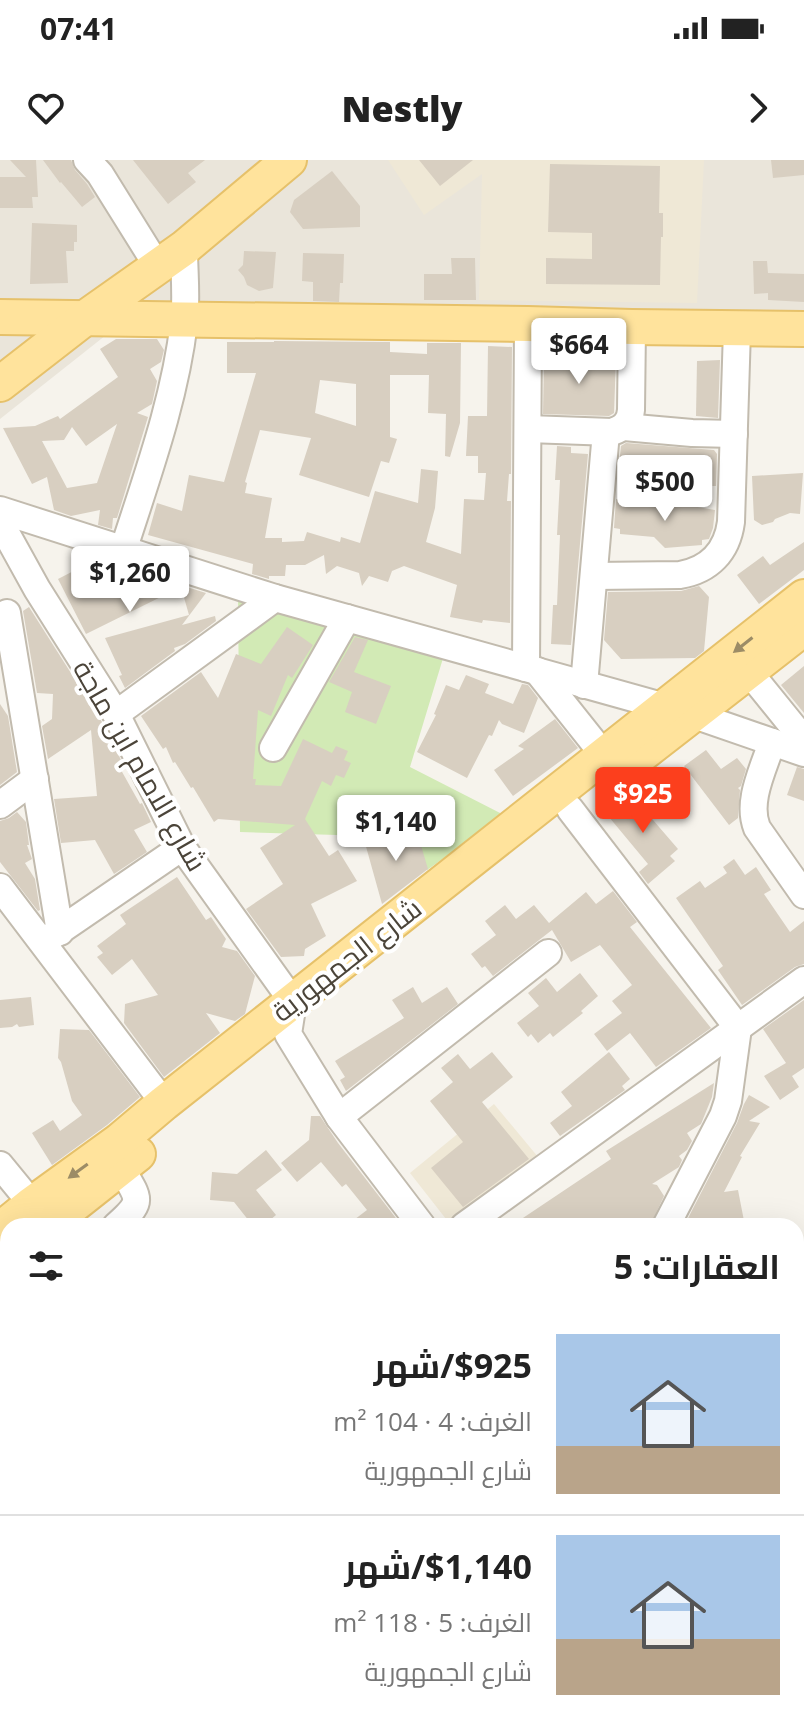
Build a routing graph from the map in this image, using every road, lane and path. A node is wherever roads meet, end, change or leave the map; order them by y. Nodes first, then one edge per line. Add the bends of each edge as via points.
1 (87, 160) edge
2 (289, 160) edge
3 (171, 257) junction
4 (0, 317) edge
5 (85, 318) junction
6 (185, 320) junction
7 (528, 324) junction
8 (632, 327) junction
9 (804, 329) edge
10 (737, 330) junction
11 (0, 384) edge
12 (528, 429) junction
13 (615, 429) junction
14 (734, 434) junction
15 (0, 510) edge
16 (0, 522) edge
17 (123, 551) junction
18 (594, 576) junction
19 (37, 589) junction
20 (804, 597) edge
21 (275, 598) junction
22 (4, 616) edge
23 (347, 618) junction
24 (804, 628) edge
25 (532, 669) junction
26 (749, 672) junction
27 (584, 685) junction
28 (679, 711) junction
29 (116, 714) junction
30 (804, 740) edge
31 (772, 742) junction
32 (273, 748) dead end
33 (804, 753) edge
34 (611, 764) junction
35 (35, 779) junction
36 (0, 805) edge
37 (570, 809) junction
38 (182, 847) junction
39 (1, 892) edge
40 (804, 895) edge
41 (52, 937) junction
42 (548, 953) dead end
43 (804, 980) edge
44 (290, 1018) junction
45 (738, 1028) junction
46 (164, 1103) junction
47 (339, 1117) junction
48 (0, 1165) edge
49 (121, 1168) junction
50 (40, 1215) edge
51 (125, 1218) edge
52 (416, 1218) edge
53 (480, 1218) edge
54 (670, 1218) edge

1 - 3 street
2 - 3 main road
3 - 5 main road
3 - 6 street
4 - 5 main road
5 - 6 main road
5 - 11 main road
6 - 7 main road
6 - 17 street via 162,425
7 - 8 main road
7 - 12 street
8 - 10 main road
8 - 13 street via 630,417
9 - 10 main road
10 - 14 street
12 - 13 street
12 - 25 street
13 - 14 street
13 - 18 street
14 - 18 street via 730,534 720,554 702,569 680,575
15 - 17 street
16 - 19 street, شارع الامام ابن ماجة
17 - 21 street
18 - 27 street
19 - 22 street
19 - 29 street, شارع الامام ابن ماجة
20 -> 28 main road, شارع الجمهورية
21 - 23 street
21 - 29 street
22 - 35 street
23 - 25 street
23 - 32 street
24 - 26 main road, شارع الجمهورية
25 - 27 street
25 - 34 street
26 - 28 main road, شارع الجمهورية
26 - 30 street
27 - 28 street
28 - 31 street
28 - 34 main road, شارع الجمهورية
29 - 38 street, شارع الامام ابن ماجة
31 - 33 street
31 - 40 street via 753,815
34 - 37 main road, شارع الجمهورية
34 - 44 main road, شارع الجمهورية
35 - 36 street
35 - 41 street
37 - 44 main road, شارع الجمهورية
37 - 45 street
38 - 41 street
38 - 44 street, شارع الامام ابن ماجة
39 - 41 street
41 - 46 street
42 - 47 street
43 - 45 street
44 - 46 main road, شارع الجمهورية
44 - 47 street, شارع الامام ابن ماجة
44 - 49 main road, شارع الجمهورية
45 - 53 street
45 - 54 street via 723,1116
46 -> 50 main road, شارع الجمهورية
47 - 52 street, شارع الامام ابن ماجة
48 - 50 street
49 - 50 main road, شارع الجمهورية
49 - 51 street via 137,1196

